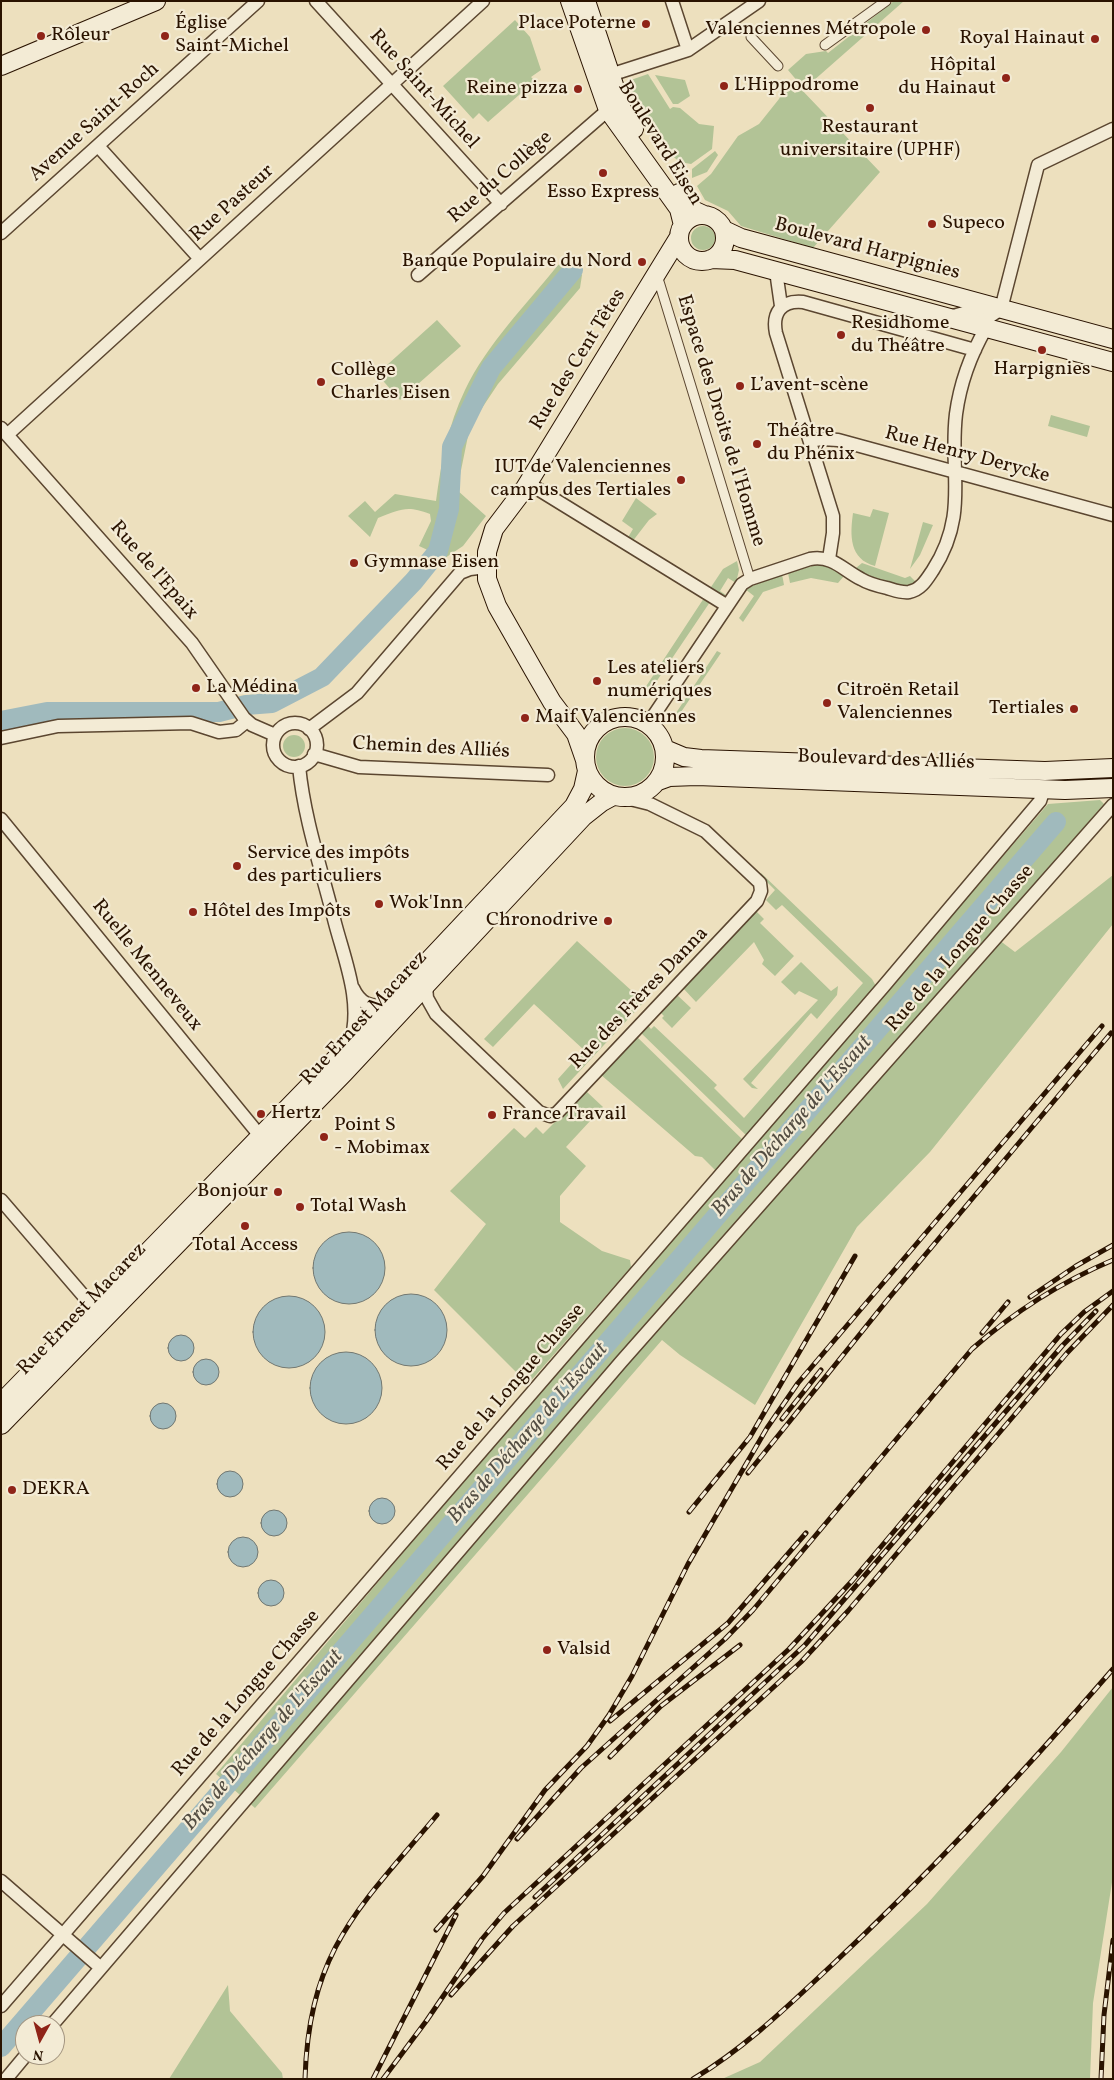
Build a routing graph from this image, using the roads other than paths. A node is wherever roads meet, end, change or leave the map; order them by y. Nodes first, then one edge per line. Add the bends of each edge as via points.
1 (156, 1) edge
2 (258, 1) edge
3 (316, 1) edge
4 (483, 1) edge
5 (570, 1) edge
6 (586, 1) edge
7 (672, 1) edge
8 (759, 1) edge
9 (886, 1) edge
10 (751, 37) dead end
11 (825, 45) dead end
12 (688, 50) junction
13 (1, 66) edge
14 (778, 66) dead end
15 (610, 75) junction
16 (393, 84) junction
17 (608, 110) junction
18 (1113, 128) edge
19 (98, 146) junction
20 (501, 204) junction
21 (704, 215) junction
22 (724, 230) junction
23 (681, 231) junction
24 (1, 233) edge
25 (200, 259) junction
26 (703, 259) junction
27 (776, 271) junction
28 (418, 275) dead end
29 (657, 275) junction
30 (781, 306) junction
31 (1001, 309) junction
32 (947, 317) junction
33 (986, 328) junction
34 (1113, 339) edge
35 (975, 350) junction
36 (1113, 362) edge
37 (4, 432) edge
38 (810, 441) junction
39 (957, 473) junction
40 (528, 483) junction
41 (1113, 516) edge
42 (828, 559) junction
43 (486, 567) junction
44 (750, 578) junction
45 (726, 605) junction
46 (244, 718) junction
47 (570, 723) junction
48 (648, 724) junction
49 (598, 727) junction
50 (309, 729) junction
51 (275, 736) junction
52 (1, 738) edge
53 (665, 749) junction
54 (314, 754) junction
55 (586, 765) junction
56 (299, 766) junction
57 (1113, 768) edge
58 (548, 775) dead end
59 (658, 781) junction
60 (1113, 788) edge
61 (1044, 790) junction
62 (620, 797) junction
63 (1113, 805) edge
64 (1, 819) edge
65 (351, 983) junction
66 (426, 986) junction
67 (386, 1006) junction
68 (349, 1045) junction
69 (261, 1136) junction
70 (1, 1200) edge
71 (94, 1308) junction
72 (1, 1403) edge
73 (1, 1425) edge
74 (1, 1881) edge
75 (63, 1936) junction
76 (101, 1968) junction
77 (1, 2006) edge
78 (61, 2015) edge
79 (18, 2065) edge
80 (6, 2079) edge

1 - 13 main road
2 - 19 street, Avenue Saint-Roch
3 - 16 street, Rue Saint-Michel
4 - 16 street, Rue Pasteur
5 - 17 main road, Boulevard Eisen
6 - 15 main road, Boulevard Eisen
7 - 12 street
8 - 12 street
9 - 11 street
10 - 14 street
12 - 15 street
15 - 21 main road, Boulevard Eisen via 628,120 687,205
16 - 20 street, Rue Saint-Michel
16 - 25 street, Rue Pasteur
17 - 20 street, Rue du Collège
17 - 23 main road, Boulevard Eisen via 679,209
18 - 31 street via 1038,165
19 - 24 street, Avenue Saint-Roch
19 - 25 street
20 - 28 street, Rue du Collège
21 - 22 main road via 716,219
21 - 23 main road via 691,218
22 - 26 main road via 723,247
22 - 31 main road, Boulevard Harpignies via 741,238
23 - 26 main road via 683,251
23 - 29 main road, Rue des Cent Têtes
25 - 37 street, Rue Pasteur
26 - 27 main road, Boulevard Harpignies via 735,260
26 - 29 main road via 674,265
27 - 30 street
27 - 32 main road, Boulevard Harpignies
29 - 40 main road, Rue des Cent Têtes
29 - 44 street, Espace des Droits de l'Homme
30 - 35 street via 803,302
30 - 38 street via 775,318 776,333
31 - 32 street, Boulevard Harpignies via 989,317 967,312
31 - 34 main road, Boulevard Harpignies
32 - 33 main road, Boulevard Harpignies
33 - 35 street
33 - 36 main road, Boulevard Harpignies
35 - 39 street via 957,407
37 - 46 street, Rue de l'Epaix via 192,644
38 - 39 street, Rue Henry Derycke via 821,438 838,440
38 - 42 street via 833,516 834,533
39 - 41 street, Rue Henry Derycke
39 - 42 street via 957,500 948,540 938,562 919,588 902,592 871,583
40 - 43 main road, Rue des Cent Têtes via 494,529
40 - 45 street
42 - 44 street via 810,559
43 - 47 main road via 488,586 497,606 552,702
43 - 50 street via 460,573 357,693
44 - 45 street
45 - 48 street
46 - 51 street, Rue de l'Epaix
46 - 52 street via 236,730 219,732 191,723 58,726
47 - 49 main road via 582,728
47 - 55 main road
48 - 49 main road via 625,717
48 - 53 main road via 659,735
49 - 55 main road via 588,742
50 - 51 street via 292,723 281,728
50 - 54 street via 316,742
51 - 56 street via 273,747 278,758 287,765
53 - 57 main road, Boulevard des Alliés via 684,757 701,759 1045,771
53 - 59 main road via 665,764
54 - 56 street via 307,763
54 - 58 street, Chemin des Alliés via 359,767
55 - 62 main road via 597,786
55 - 67 main road, Rue Ernest Macarez via 581,794 574,806
56 - 65 street via 306,811
59 - 61 main road, Boulevard des Alliés via 675,776 697,776
59 - 62 main road via 646,792
60 - 61 main road, Boulevard des Alliés
61 - 75 street, Rue de la Longue Chasse via 1040,801 972,883
62 - 66 main road, Rue Ernest Macarez via 596,806 583,817
62 - 66 street, Rue des Frères Danna via 650,804 701,828 758,881 761,894 694,970 557,1113 550,1116 539,1112 434,1012 427,998
63 - 76 street, Rue de la Longue Chasse via 621,1362
64 - 69 street, Ruelle Menneveux
65 - 67 street via 363,1002 371,1006
65 - 68 street via 354,1025
66 - 73 main road, Rue Ernest Macarez
67 - 68 main road, Rue Ernest Macarez
68 - 69 main road, Rue Ernest Macarez
69 - 71 main road, Rue Ernest Macarez
70 - 71 street
71 - 72 main road, Rue Ernest Macarez
74 - 75 street
75 - 76 street
75 - 77 street, Rue de la Longue Chasse
76 - 78 street, Rue de la Longue Chasse
79 - 80 street

